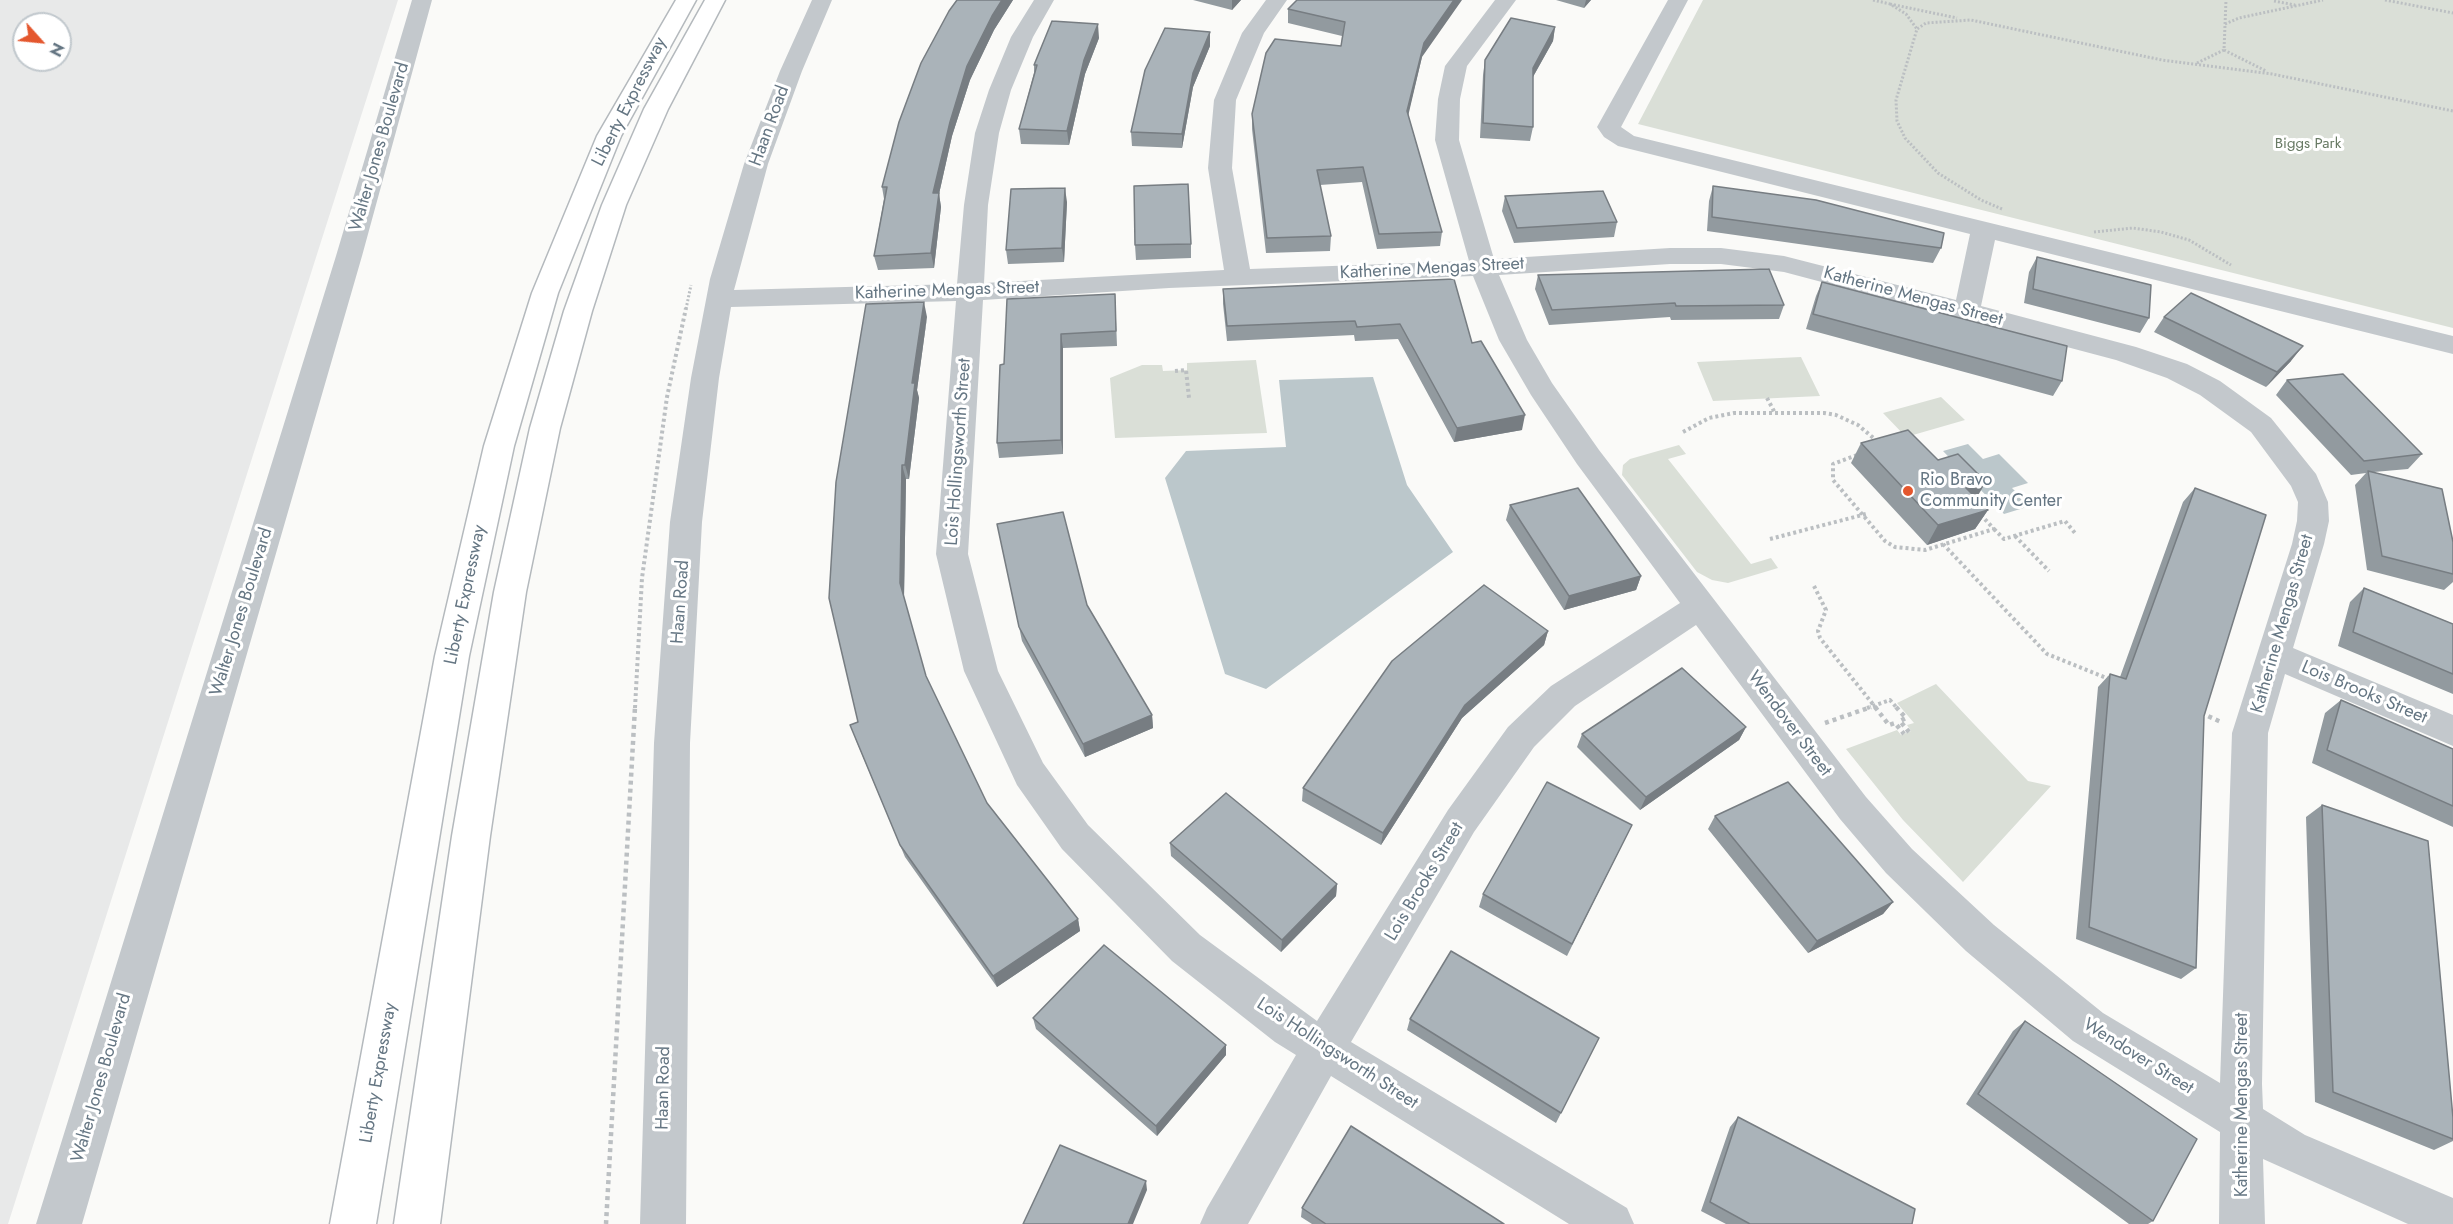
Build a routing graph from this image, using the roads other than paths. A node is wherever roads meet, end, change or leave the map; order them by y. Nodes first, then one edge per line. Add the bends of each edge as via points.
1 (422, 0) edge
2 (686, 0) edge
3 (715, 0) edge
4 (822, 0) edge
5 (1044, 0) edge
6 (1277, 0) edge
7 (1506, 0) edge
8 (1678, 0) edge
9 (1984, 230) junction
10 (1484, 268) junction
11 (1238, 277) junction
12 (970, 292) junction
13 (720, 299) junction
14 (1967, 311) junction
15 (2453, 345) edge
16 (1700, 606) junction
17 (2275, 655) junction
18 (2453, 731) edge
19 (1325, 1050) junction
20 (2241, 1122) junction
21 (2453, 1221) edge
22 (59, 1224) edge
23 (353, 1224) edge
24 (417, 1224) edge
25 (663, 1224) edge
26 (1223, 1224) edge
27 (1611, 1224) edge
28 (2242, 1224) edge

1 - 22 street, Walter Jones Boulevard
2 - 23 highway, Liberty Expressway via 605,146 545,293 499,446 452,656
3 - 24 highway, Liberty Expressway via 656,109 614,205 578,311 545,428 510,592 471,836
4 - 13 street, Haan Road via 756,164
5 - 12 street, Lois Hollingsworth Street via 1022,37 987,133 976,205
6 - 11 street via 1253,33 1225,100 1220,168
7 - 10 street, Wendover Street via 1456,66 1449,99 1447,140
8 - 9 street via 1618,107 1609,127 1612,132 1626,141
9 - 14 street
9 - 15 street
10 - 11 street, Katherine Mengas Street
10 - 14 street, Katherine Mengas Street via 1721,256 1784,264
10 - 16 street, Wendover Street via 1513,340 1541,388
11 - 12 street, Katherine Mengas Street
12 - 13 street, Katherine Mengas Street
12 - 19 street, Lois Hollingsworth Street via 952,554 981,671 1030,774 1075,837 1186,948
13 - 25 street, Haan Road via 686,522 672,743
14 - 17 street, Katherine Mengas Street via 2177,371 2210,388 2261,425 2305,482 2313,502 2308,544
16 - 19 street, Lois Brooks Street via 1563,696 1521,737 1461,821
16 - 20 street, Wendover Street via 1853,808 1899,861 1980,938 2088,1027
17 - 18 street, Lois Brooks Street
17 - 20 street, Katherine Mengas Street via 2250,733
19 - 26 street, Lois Brooks Street
19 - 27 street, Lois Hollingsworth Street
20 - 21 street, Wendover Street via 2290,1150
20 - 28 street, Katherine Mengas Street

